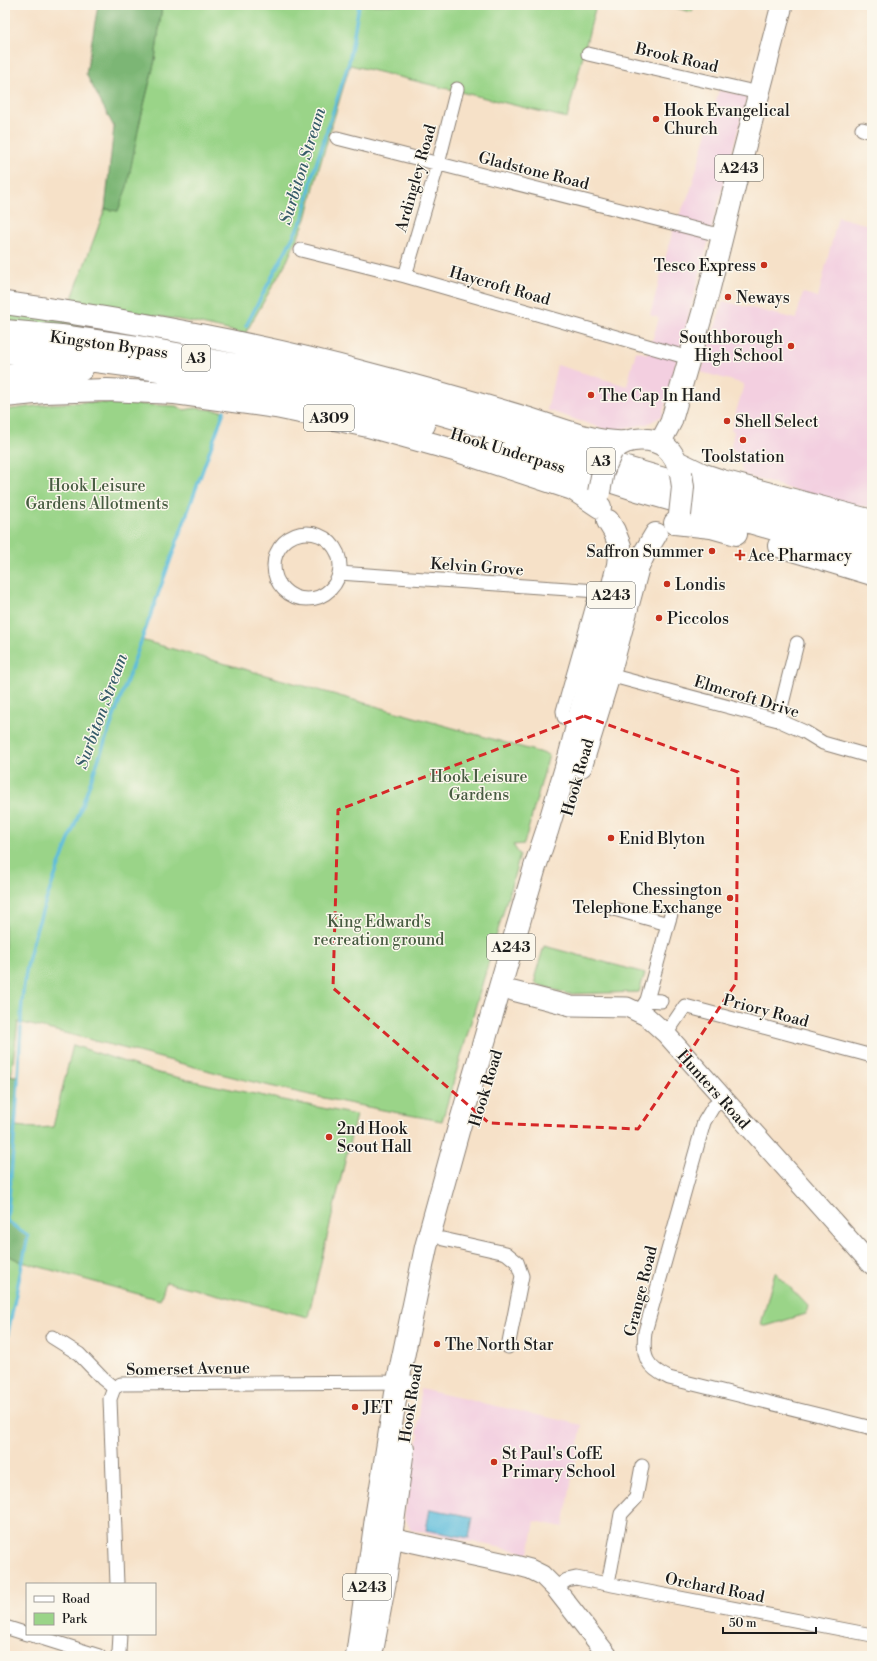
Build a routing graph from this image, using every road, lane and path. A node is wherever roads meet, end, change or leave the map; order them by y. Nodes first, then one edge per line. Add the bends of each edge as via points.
1 (782, 5) edge
2 (588, 54) dead end
3 (457, 89) dead end
4 (759, 93) junction
5 (337, 138) dead end
6 (438, 164) junction
7 (722, 236) junction
8 (301, 250) dead end
9 (405, 276) junction
10 (5, 303) edge
11 (5, 331) edge
12 (5, 352) edge
13 (689, 358) junction
14 (137, 367) junction
15 (5, 375) edge
16 (329, 385) joint
17 (5, 396) edge
18 (660, 443) junction
19 (618, 447) junction
20 (679, 467) junction
21 (602, 507) junction
22 (677, 519) junction
23 (872, 521) edge
24 (656, 534) junction
25 (872, 540) edge
26 (872, 557) edge
27 (339, 573) junction
28 (872, 574) edge
29 (604, 592) junction
30 (798, 643) dead end
31 (600, 672) junction
32 (778, 720) junction
33 (576, 726) junction
34 (872, 757) edge
35 (614, 909) dead end
36 (513, 991) junction
37 (661, 1001) dead end
38 (643, 1006) junction
39 (666, 1034) junction
40 (872, 1056) edge
41 (723, 1099) junction
42 (442, 1239) junction
43 (872, 1265) edge
44 (52, 1337) dead end
45 (508, 1347) dead end
46 (405, 1382) junction
47 (114, 1388) junction
48 (872, 1428) edge
49 (642, 1466) dead end
50 (391, 1538) junction
51 (117, 1583) edge
52 (608, 1584) junction
53 (555, 1588) junction
54 (5, 1627) edge
55 (26, 1633) edge
56 (31, 1635) edge
57 (120, 1635) edge
58 (872, 1635) edge
59 (99, 1656) edge
60 (117, 1656) edge
61 (357, 1656) edge
62 (370, 1656) edge
63 (608, 1656) edge

1 - 4 main road, A243
2 - 4 street, Brook Road
3 - 6 street, Ardingley Road
4 - 7 main road, A243
5 - 6 street, Gladstone Road
6 - 7 street, Gladstone Road
6 - 9 street, Ardingley Road
7 - 13 main road, A243
8 - 9 street, Haycroft Road
9 - 13 street, Haycroft Road
10 - 19 highway via 72,312 254,345 500,410 613,442
11 - 16 highway, Kingston Bypass / A3 via 144,348 270,371
12 - 14 highway, A3 via 87,359
13 - 18 main road, A243 via 671,422
14 - 15 highway
14 - 26 highway, Hook Underpass / A3 via 239,382 396,417
16 - 25 highway, Hook Underpass / A3 via 394,400
17 - 21 highway, A309 via 44,392 130,391 175,393 276,407 368,426 461,452 573,489
18 - 19 highway via 637,440
18 - 20 highway via 668,448
19 - 21 highway, bridge via 602,471
20 - 22 highway, bridge via 683,494
20 - 23 highway
21 - 24 highway via 619,530 643,536
21 - 29 highway, A243 via 620,546 618,565
22 - 24 highway via 666,530
22 - 28 highway
24 - 31 highway, Hook Road via 638,567
27 - 27 street via 335,584 323,595 312,599 296,598 285,592 276,580 274,558 285,541 295,535 311,533 322,537 335,549 339,559
27 - 29 street, Kelvin Grove
29 - 31 highway, A243
29 - 33 street via 563,711 564,717
30 - 32 street
31 - 32 street, Elmcroft Drive
31 - 33 highway, Hook Road / A243
31 - 36 highway, Hook Road via 600,702
32 - 34 street, Elmcroft Drive via 823,743
33 - 46 highway, Hook Road / A243 via 428,1240 409,1326
35 - 38 street via 670,919
36 - 38 street, Hunters Road via 558,1004 627,1008
36 - 42 highway, Hook Road
37 - 38 street
38 - 39 street, Hunters Road via 646,1016
39 - 40 street, Priory Road via 685,1006
39 - 41 street, Hunters Road
41 - 43 street, Hunters Road
41 - 48 street, Grange Road via 713,1107 704,1122 645,1332 643,1348 646,1361 656,1372 669,1378
42 - 45 street via 506,1253 518,1262 522,1276
42 - 46 highway, Hook Road
44 - 47 street via 79,1354
46 - 47 street, Somerset Avenue via 121,1384
46 - 50 highway, Hook Road
46 - 61 highway, Hook Road / A243 via 376,1518
47 - 51 street, Somerset Avenue via 110,1399
49 - 52 street via 636,1498 621,1514
50 - 53 street via 530,1569 542,1575
50 - 62 highway, Hook Road
52 - 53 street, Orchard Road via 576,1578 567,1580
52 - 58 street, Orchard Road
53 - 63 street
54 - 55 street
56 - 59 street
57 - 60 street

